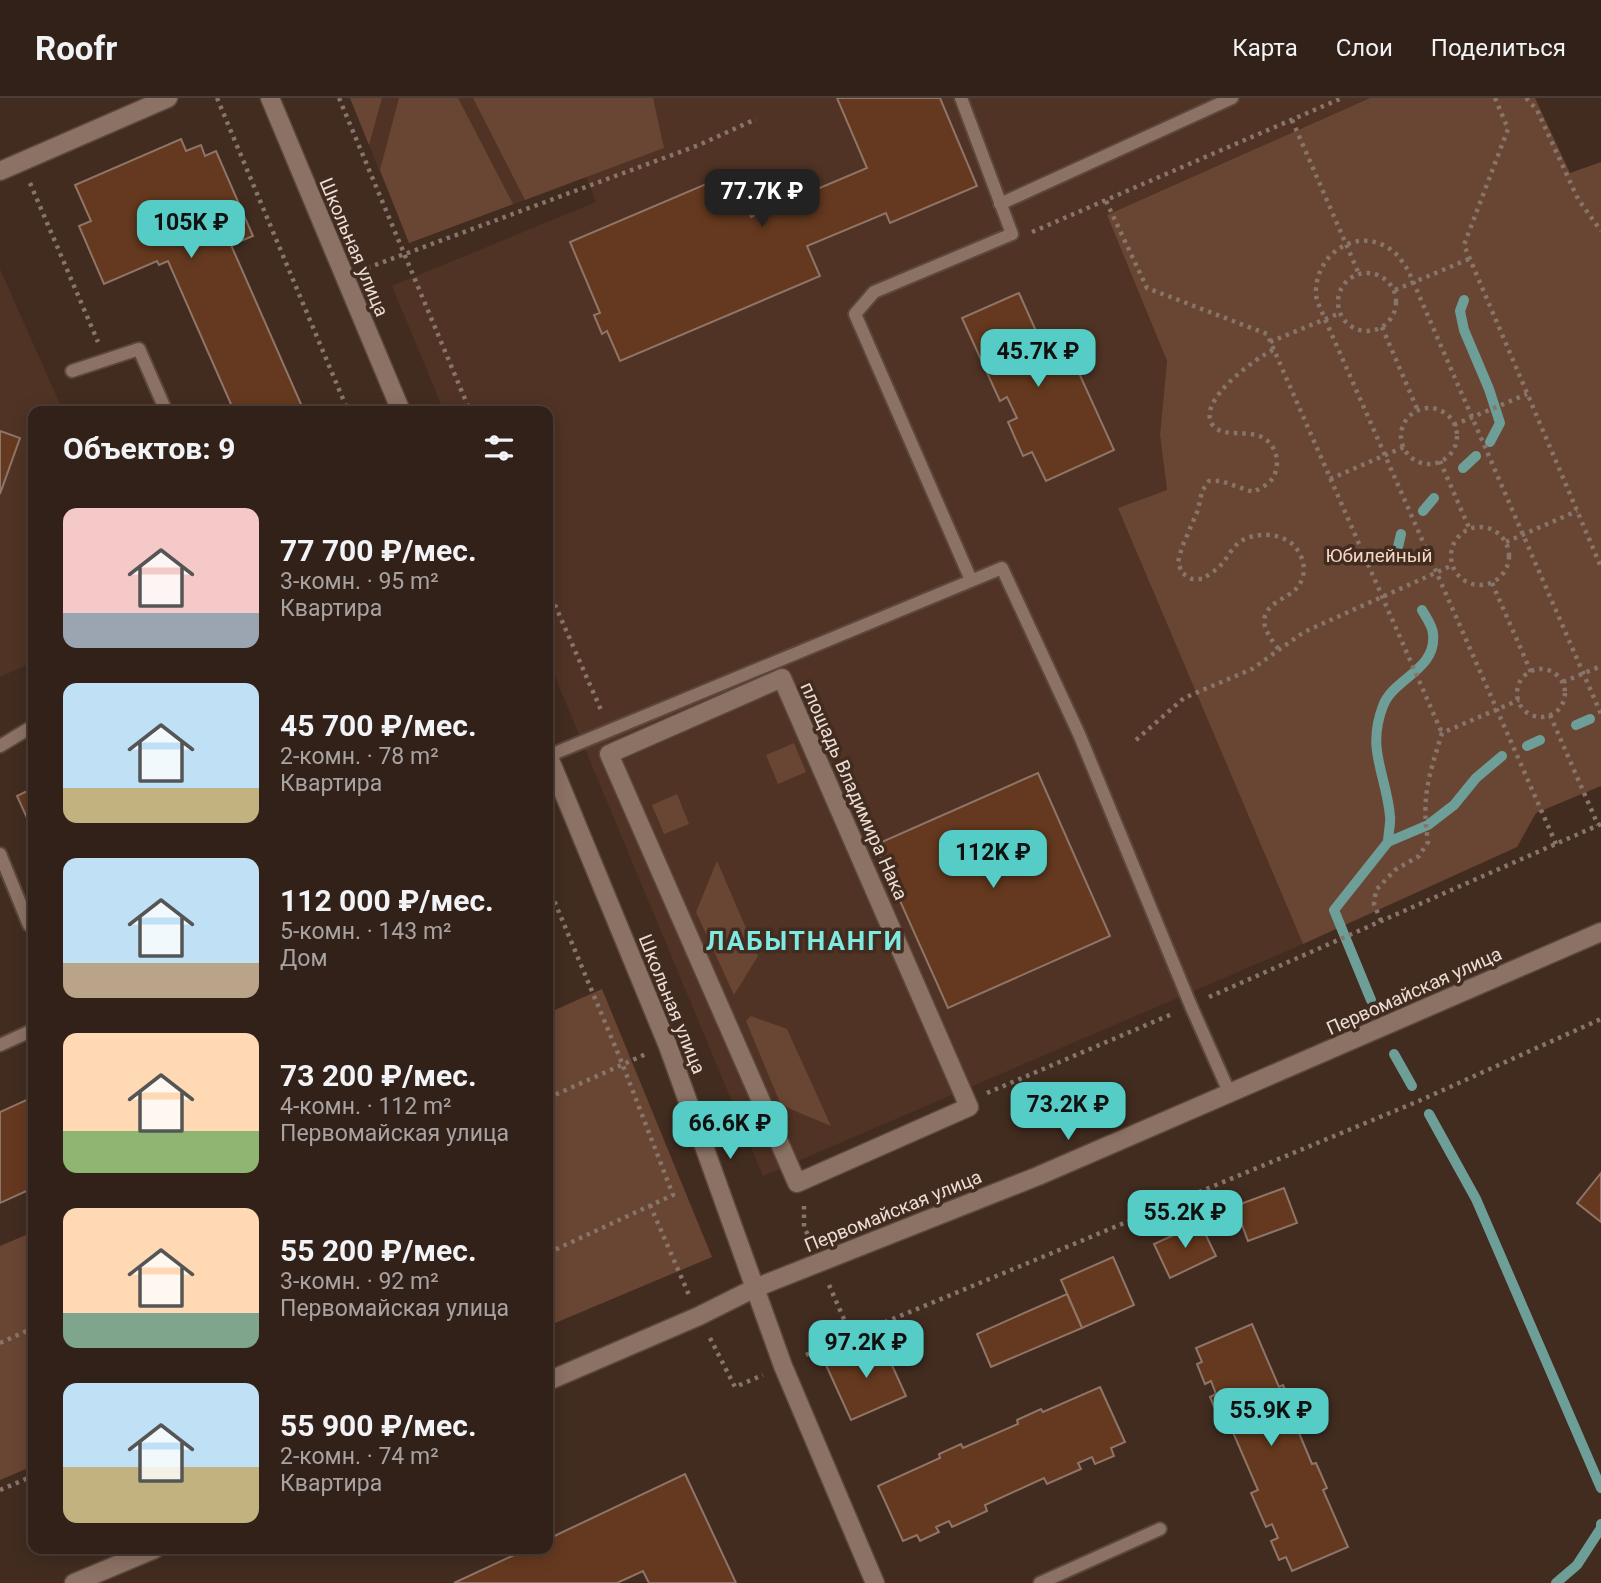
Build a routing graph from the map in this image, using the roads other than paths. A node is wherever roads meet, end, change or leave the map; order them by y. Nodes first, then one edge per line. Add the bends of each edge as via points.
1 (168, 98) edge
2 (270, 98) edge
3 (961, 98) edge
4 (1232, 98) edge
5 (0, 171) edge
6 (1000, 204) junction
7 (72, 371) dead end
8 (164, 406) edge
9 (399, 406) edge
10 (971, 580) junction
11 (28, 729) edge
12 (0, 746) edge
13 (553, 754) edge
14 (553, 768) edge
15 (0, 854) edge
16 (28, 923) edge
17 (1601, 932) edge
18 (28, 1032) edge
19 (0, 1045) edge
20 (1230, 1094) junction
21 (805, 1179) joint
22 (755, 1288) junction
23 (553, 1379) edge
24 (1160, 1529) dead end
25 (143, 1554) edge
26 (74, 1583) edge
27 (875, 1583) edge
28 (1041, 1583) edge

1 - 5 street
2 - 9 street, Школьная улица
3 - 6 lane
4 - 6 lane
6 - 10 lane via 1012,234 874,292 855,314
7 - 8 lane via 139,349
10 - 13 lane
10 - 20 lane via 1002,568 1079,734
11 - 12 lane
14 - 22 street, Школьная улица via 668,1046
15 - 16 lane
17 - 20 street, Первомайская улица
18 - 19 lane
20 - 22 street, Первомайская улица
21 - 21 street, площадь Владимира Нака via 797,1183 609,754 782,678 969,1107
22 - 23 street, Первомайская улица
22 - 27 street, Школьная улица
24 - 28 lane
25 - 26 street

